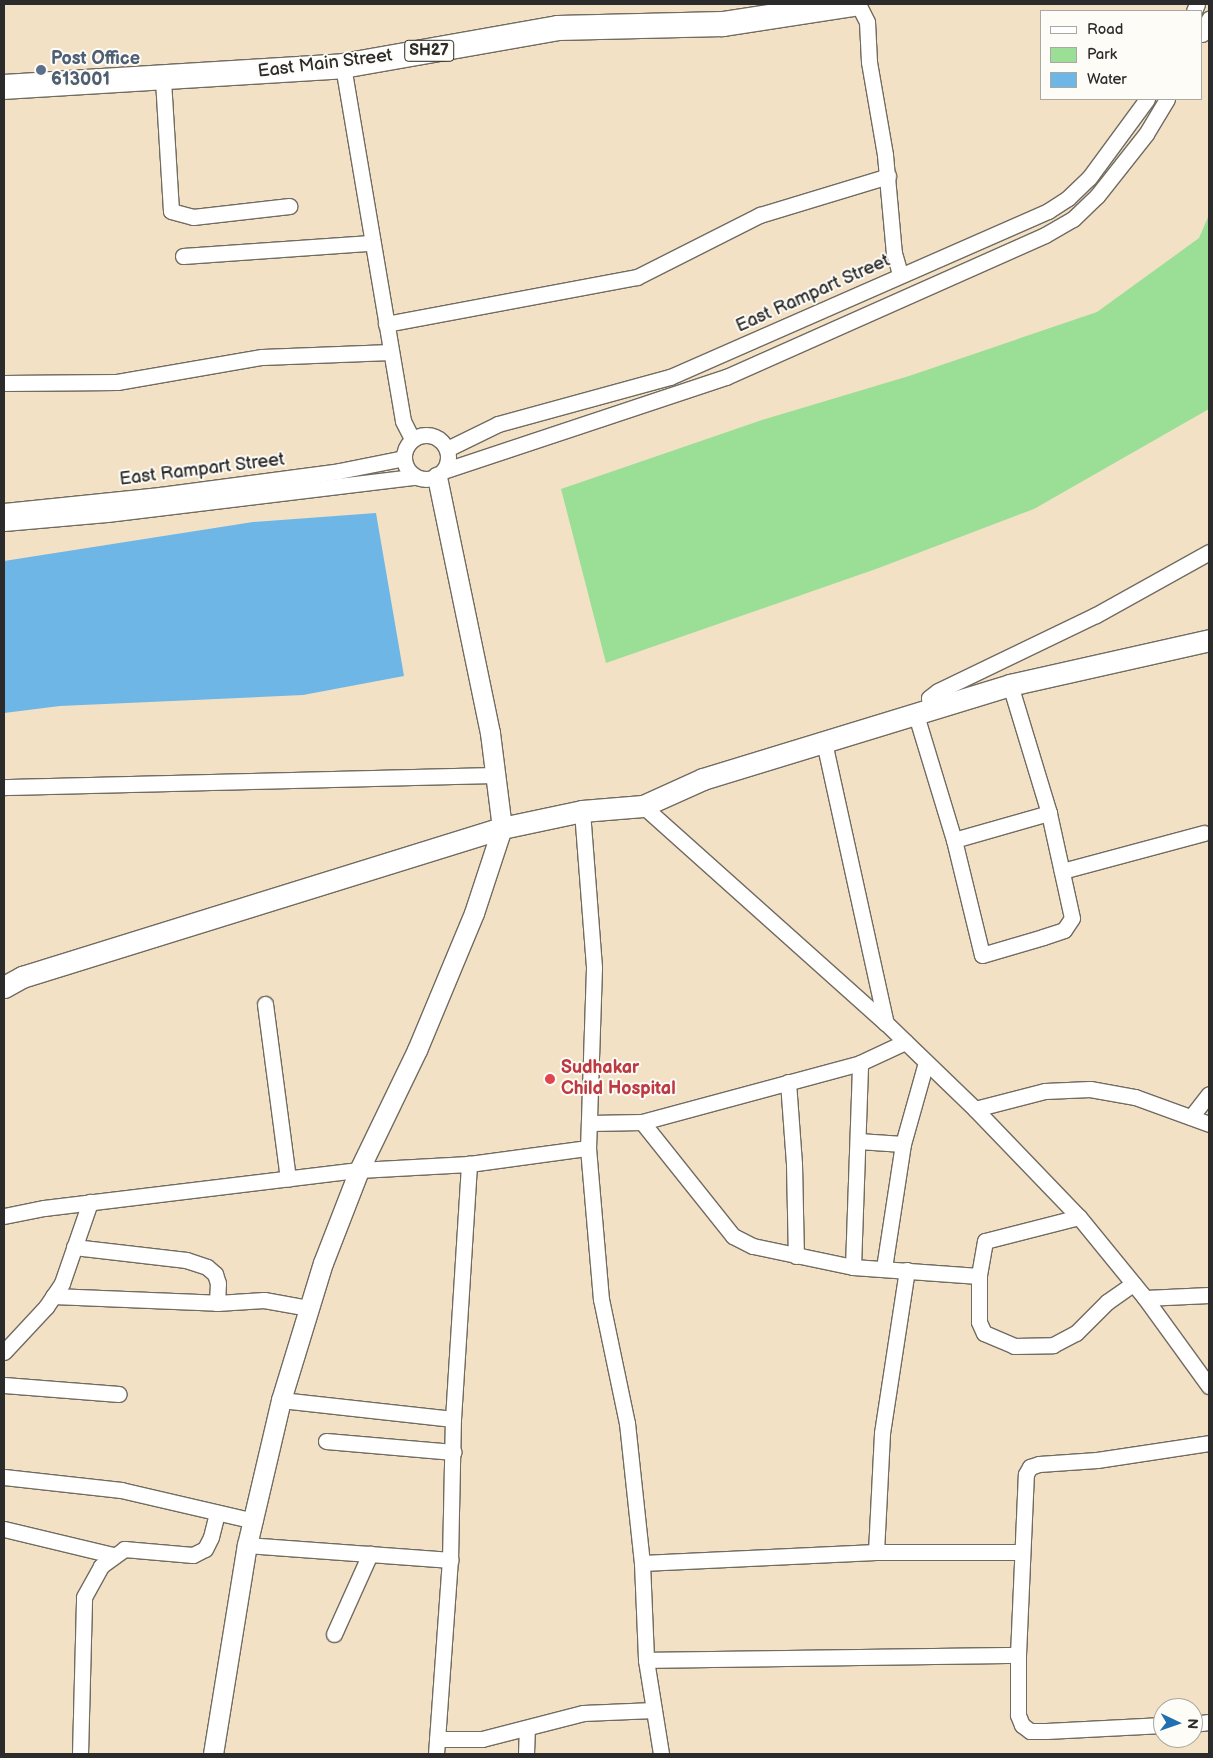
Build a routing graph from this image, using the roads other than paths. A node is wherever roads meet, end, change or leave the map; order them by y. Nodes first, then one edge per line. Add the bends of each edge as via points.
1 (853, 4) edge
2 (858, 4) edge
3 (1209, 20) edge
4 (1203, 32) edge
5 (343, 66) junction
6 (163, 80) junction
7 (4, 87) edge
8 (1146, 100) edge
9 (1166, 100) edge
10 (888, 176) junction
11 (289, 206) dead end
12 (371, 244) junction
13 (183, 256) dead end
14 (900, 274) junction
15 (386, 324) junction
16 (391, 352) junction
17 (4, 383) edge
18 (412, 439) junction
19 (446, 449) junction
20 (404, 458) junction
21 (440, 473) junction
22 (415, 477) junction
23 (4, 511) edge
24 (4, 523) edge
25 (1209, 552) edge
26 (1209, 640) edge
27 (1010, 685) junction
28 (924, 713) junction
29 (824, 742) junction
30 (497, 775) junction
31 (4, 788) edge
32 (643, 806) junction
33 (582, 811) junction
34 (1049, 814) junction
35 (502, 828) junction
36 (1204, 833) dead end
37 (954, 840) junction
38 (1062, 872) junction
39 (4, 987) edge
40 (265, 1004) dead end
41 (886, 1023) junction
42 (905, 1042) junction
43 (926, 1062) junction
44 (860, 1063) junction
45 (788, 1082) junction
46 (1209, 1094) edge
47 (975, 1109) junction
48 (1191, 1117) junction
49 (642, 1122) junction
50 (590, 1123) junction
51 (1209, 1124) edge
52 (858, 1140) junction
53 (903, 1144) junction
54 (588, 1148) junction
55 (469, 1164) junction
56 (359, 1170) junction
57 (288, 1178) junction
58 (90, 1202) junction
59 (4, 1216) edge
60 (1079, 1217) junction
61 (74, 1247) junction
62 (796, 1256) junction
63 (853, 1266) junction
64 (884, 1268) junction
65 (907, 1270) junction
66 (979, 1276) junction
67 (1133, 1284) junction
68 (1209, 1295) edge
69 (53, 1296) junction
70 (1145, 1298) junction
71 (217, 1303) junction
72 (309, 1308) junction
73 (4, 1351) edge
74 (4, 1385) edge
75 (1209, 1386) edge
76 (119, 1394) dead end
77 (281, 1400) junction
78 (453, 1419) junction
79 (326, 1441) dead end
80 (1209, 1443) edge
81 (454, 1452) junction
82 (4, 1477) edge
83 (216, 1513) junction
84 (254, 1521) junction
85 (4, 1529) edge
86 (247, 1545) junction
87 (876, 1552) junction
88 (1022, 1552) junction
89 (370, 1554) junction
90 (112, 1555) junction
91 (450, 1560) junction
92 (642, 1563) junction
93 (334, 1634) dead end
94 (1018, 1655) junction
95 (646, 1660) junction
96 (654, 1710) junction
97 (1153, 1725) edge
98 (527, 1728) junction
99 (437, 1739) junction
100 (80, 1754) edge
101 (213, 1754) edge
102 (436, 1754) edge
103 (526, 1754) edge
104 (661, 1754) edge

1 - 5 main road, East Main Street / SH27 via 723,24 558,28
2 - 10 street via 867,22 869,62
3 - 4 street
5 - 6 main road, East Main Street / SH27
5 - 12 street
6 - 7 main road, East Main Street / SH27
6 - 11 street via 171,211 193,217
8 - 14 street, East Rampart Street via 1089,178 1068,198 1048,211
9 - 21 street via 1146,134 1097,196 1073,219 1045,235 726,377
10 - 14 street via 894,254
10 - 15 street via 760,215 637,276
12 - 13 street
12 - 15 street
14 - 19 street, East Rampart Street via 670,377 498,424
15 - 16 street
16 - 17 street via 262,357 117,382
16 - 18 street via 403,421
18 - 19 street via 432,435
18 - 20 street
19 - 21 street via 448,457
20 - 22 street via 405,466
20 - 23 street, East Rampart Street via 179,492
21 - 22 street via 430,479
21 - 30 street
22 - 24 street via 107,514
25 - 28 street via 1096,615 938,691 928,698
26 - 27 main road
27 - 28 main road
27 - 34 street
28 - 29 main road
28 - 37 street
29 - 32 main road via 703,779
29 - 41 street
30 - 31 street
30 - 35 street
32 - 33 main road
32 - 41 street
33 - 35 main road
33 - 50 street via 594,968
34 - 37 street
34 - 38 street
35 - 39 main road via 22,978
35 - 56 street via 474,913 425,1032
36 - 38 street
37 - 38 street via 982,955 1064,930 1072,918
40 - 57 street
41 - 42 street
42 - 43 street
42 - 44 street
43 - 47 street
43 - 53 street
44 - 45 street
44 - 52 street
45 - 49 street
45 - 62 street
46 - 48 street
47 - 48 street via 1045,1091 1090,1089 1115,1092
47 - 60 street
48 - 51 street
49 - 50 street
49 - 62 street via 733,1236 753,1246
50 - 54 street
52 - 53 street
52 - 63 street
53 - 64 street
54 - 55 street
54 - 92 street via 601,1299 627,1423
55 - 56 street
55 - 78 street
56 - 57 street
56 - 72 street
57 - 58 street
58 - 59 street
58 - 61 street
60 - 66 street via 994,1236 985,1241
60 - 67 street
61 - 69 street via 62,1283
61 - 71 street via 178,1259 206,1267 215,1274 218,1282
62 - 63 street
63 - 64 street
64 - 65 street
65 - 66 street
65 - 87 street via 882,1433
66 - 67 street via 979,1322 984,1333 1014,1346 1053,1346 1076,1333 1107,1302
67 - 70 street
68 - 70 street
69 - 71 street
69 - 73 street
70 - 75 street
71 - 72 street via 264,1300
72 - 77 street
74 - 76 street
77 - 78 street
77 - 84 street
78 - 81 street
79 - 81 street
80 - 88 street via 1030,1467 1024,1487
81 - 91 street
82 - 83 street via 121,1490
83 - 84 street
83 - 90 street via 205,1549 194,1555 124,1549
84 - 86 street
85 - 90 street
86 - 89 street
86 - 101 street
87 - 88 street
87 - 92 street
88 - 94 street
89 - 91 street
89 - 93 street
90 - 100 street via 84,1597
91 - 99 street
92 - 95 street
94 - 95 street
94 - 97 street via 1018,1715 1022,1725 1030,1731
95 - 96 street
96 - 98 street via 583,1713 548,1719
96 - 104 street
98 - 99 street via 482,1740
98 - 103 street
99 - 102 street

